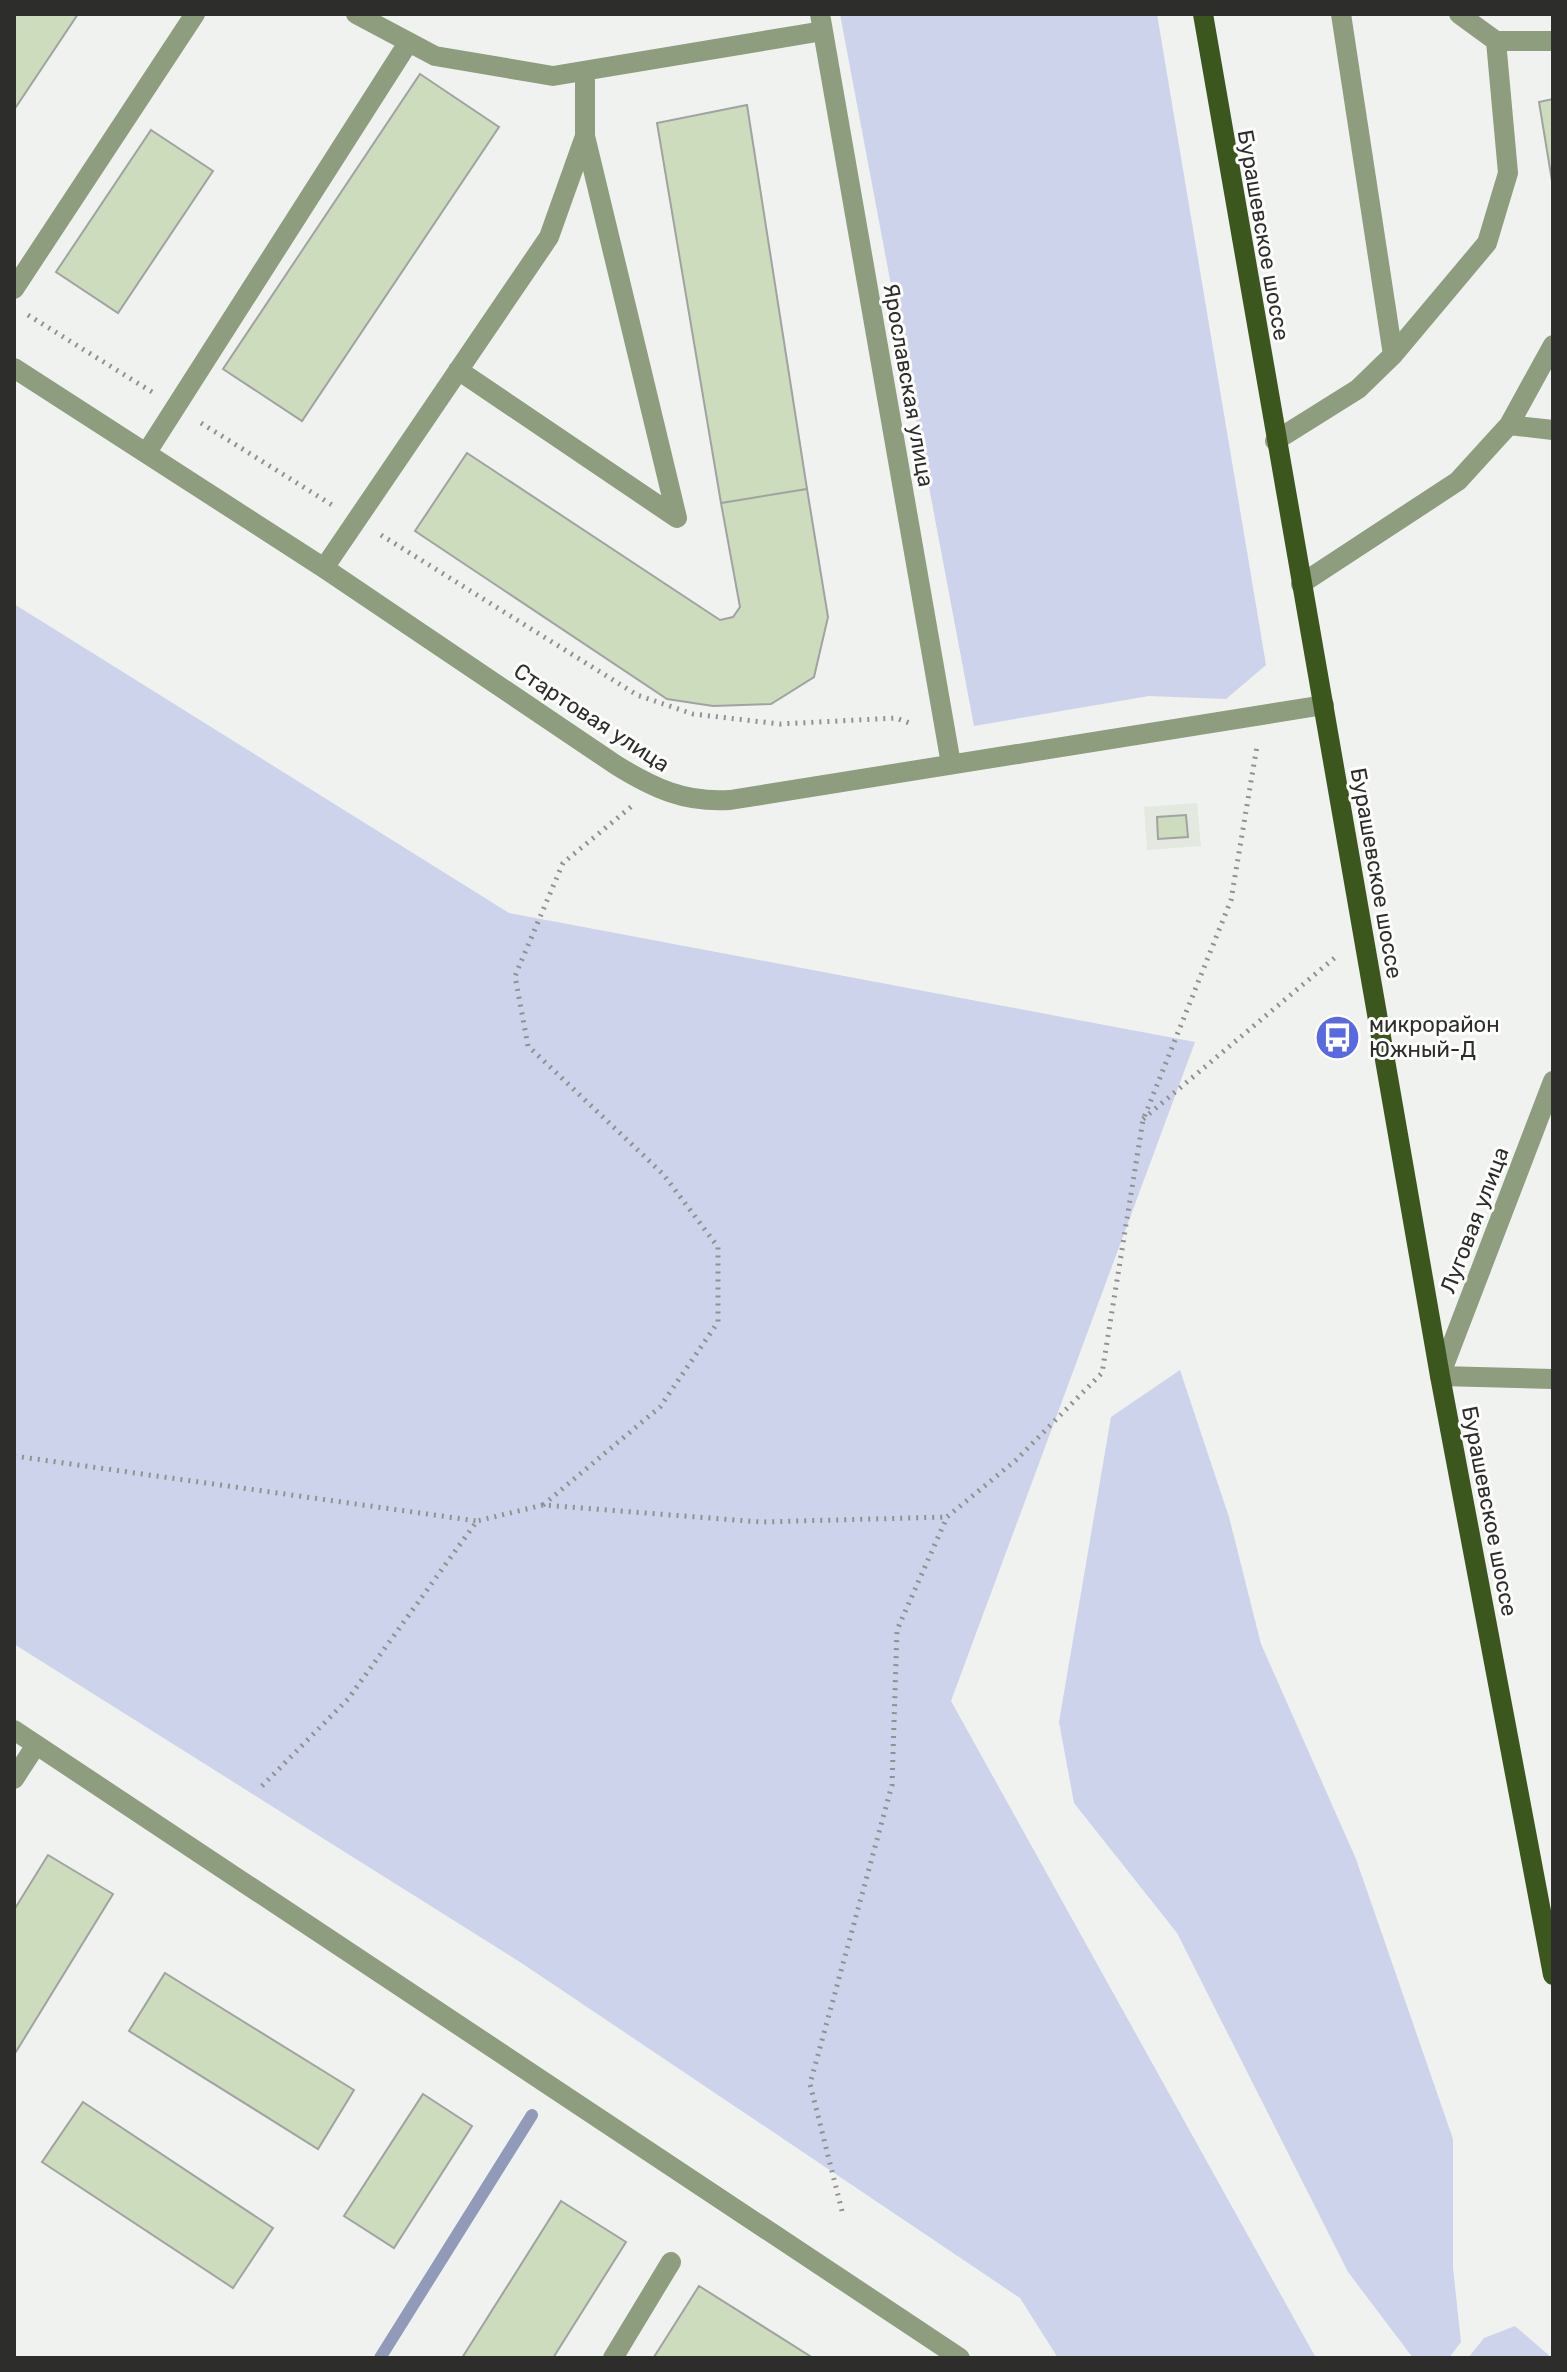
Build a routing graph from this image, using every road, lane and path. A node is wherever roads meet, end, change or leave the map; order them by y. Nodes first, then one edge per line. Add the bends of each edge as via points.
1 (195, 14) edge
2 (356, 14) edge
3 (1203, 14) edge
4 (1341, 14) edge
5 (1459, 14) edge
6 (822, 22) edge
7 (1496, 41) junction
8 (1553, 41) edge
9 (408, 43) junction
10 (585, 71) junction
11 (585, 136) junction
12 (14, 289) edge
13 (28, 314) dead end
14 (1553, 345) edge
15 (1393, 355) junction
16 (14, 368) edge
17 (458, 370) junction
18 (176, 407) junction
19 (1509, 425) junction
20 (1553, 430) edge
21 (1275, 441) junction
22 (147, 452) junction
23 (356, 520) junction
24 (324, 568) junction
25 (1301, 584) junction
26 (1324, 705) junction
27 (1262, 715) junction
28 (946, 736) junction
29 (951, 764) junction
30 (661, 791) junction
31 (1363, 933) junction
32 (1553, 1081) edge
33 (1143, 1120) junction
34 (1440, 1376) junction
35 (1553, 1379) edge
36 (14, 1456) edge
37 (543, 1505) junction
38 (947, 1517) junction
39 (477, 1521) junction
40 (14, 1730) edge
41 (36, 1745) junction
42 (14, 1779) edge
43 (262, 1786) dead end
44 (1553, 1975) edge
45 (842, 2211) dead end
46 (671, 2262) dead end
47 (613, 2358) edge
48 (960, 2358) edge

1 - 12 street
2 - 9 street
3 - 21 main road, Бурашевское шоссе
4 - 15 street
5 - 7 street
6 - 10 street
6 - 28 street, Ярославская улица
7 - 8 street
7 - 15 street via 1508,173 1487,243
9 - 10 street via 435,56 553,76
9 - 18 street
10 - 11 street
11 - 17 street via 549,237
11 - 17 street via 677,518
13 - 18 path
14 - 19 street
15 - 21 street via 1358,389
16 - 22 street, Стартовая улица
17 - 23 street
18 - 22 street
18 - 23 path
19 - 20 street
19 - 25 street via 1458,481
21 - 25 main road, Бурашевское шоссе
22 - 24 street, Стартовая улица
23 - 24 street
23 - 28 path via 637,695 693,714 780,724 896,718
24 - 30 street, Стартовая улица
25 - 26 main road, Бурашевское шоссе
26 - 27 street, Стартовая улица
26 - 31 main road, Бурашевское шоссе
27 - 29 street, Стартовая улица
27 - 33 path via 1231,900
28 - 29 street, Ярославская улица
29 - 30 street, Стартовая улица via 730,800 695,800
30 - 37 path via 627,809 563,863 515,976 528,1046 663,1174 718,1247 718,1322 660,1407
31 - 33 path
31 - 34 main road, Бурашевское шоссе
32 - 34 street, Луговая улица
33 - 38 path via 1102,1373 1016,1460
34 - 35 street
34 - 44 main road, Бурашевское шоссе
36 - 39 path
37 - 38 path via 761,1522
37 - 39 path
38 - 45 path via 897,1630 892,1785 810,2084
39 - 43 path via 348,1699
40 - 41 street
41 - 42 street
41 - 48 street
46 - 47 street

